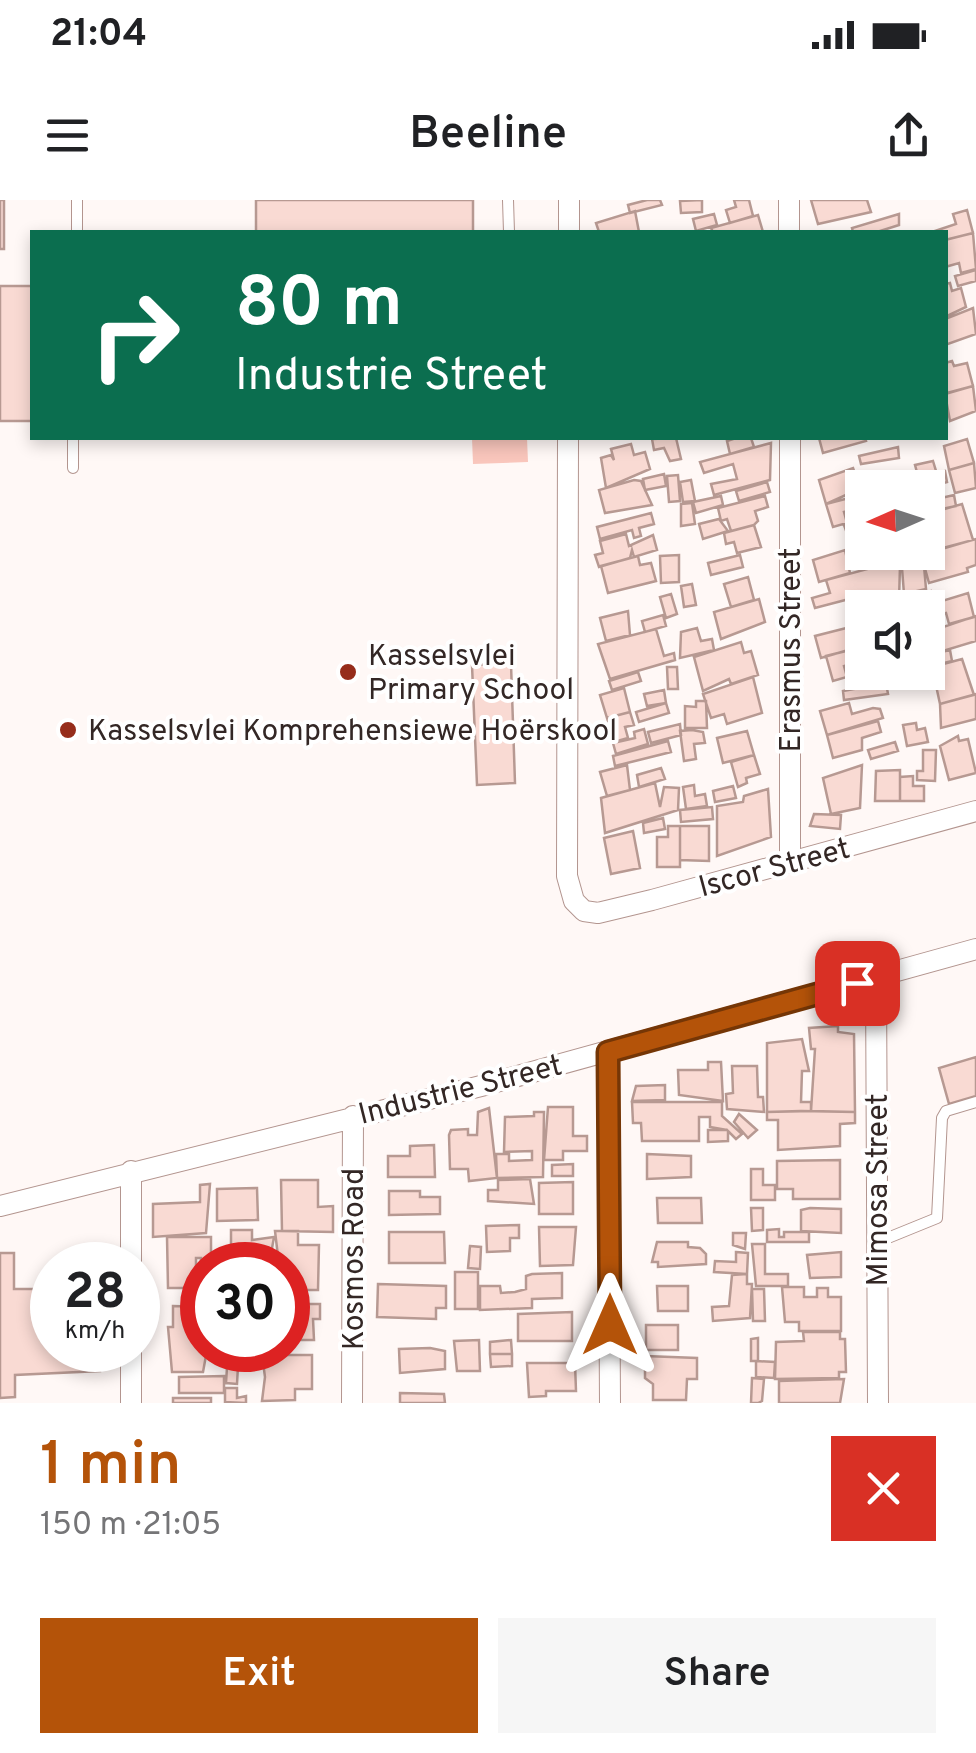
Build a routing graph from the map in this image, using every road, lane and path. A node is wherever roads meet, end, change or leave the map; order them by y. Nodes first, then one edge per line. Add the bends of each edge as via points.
1 (77, 200) edge
2 (508, 200) edge
3 (569, 200) edge
4 (789, 200) edge
5 (77, 230) edge
6 (509, 230) edge
7 (569, 230) edge
8 (789, 230) edge
9 (73, 440) edge
10 (568, 440) edge
11 (790, 440) edge
12 (72, 468) dead end
13 (976, 812) edge
14 (790, 863) junction
15 (976, 950) edge
16 (876, 978) junction
17 (608, 1052) junction
18 (976, 1102) edge
19 (353, 1116) junction
20 (131, 1172) junction
21 (0, 1206) edge
22 (131, 1242) edge
23 (877, 1242) junction
24 (131, 1372) edge
25 (131, 1403) edge
26 (352, 1403) edge
27 (610, 1403) edge
28 (878, 1403) edge

1 - 5 lane
2 - 6 lane
3 - 7 street
4 - 8 street
9 - 12 lane
10 - 14 street, Iscor Street via 567,876 574,900 584,911 598,912
11 - 14 street, Erasmus Street
13 - 14 street, Iscor Street
15 - 16 street, Industrie Street
16 - 17 street, Industrie Street
16 - 23 street, Mimosa Street
17 - 19 street, Industrie Street
17 - 27 street
18 - 23 lane via 942,1118 937,1218
19 - 20 street, Industrie Street
19 - 26 street, Kosmos Road
20 - 21 street, Industrie Street
20 - 22 street
23 - 28 street, Mimosa Street
24 - 25 street

